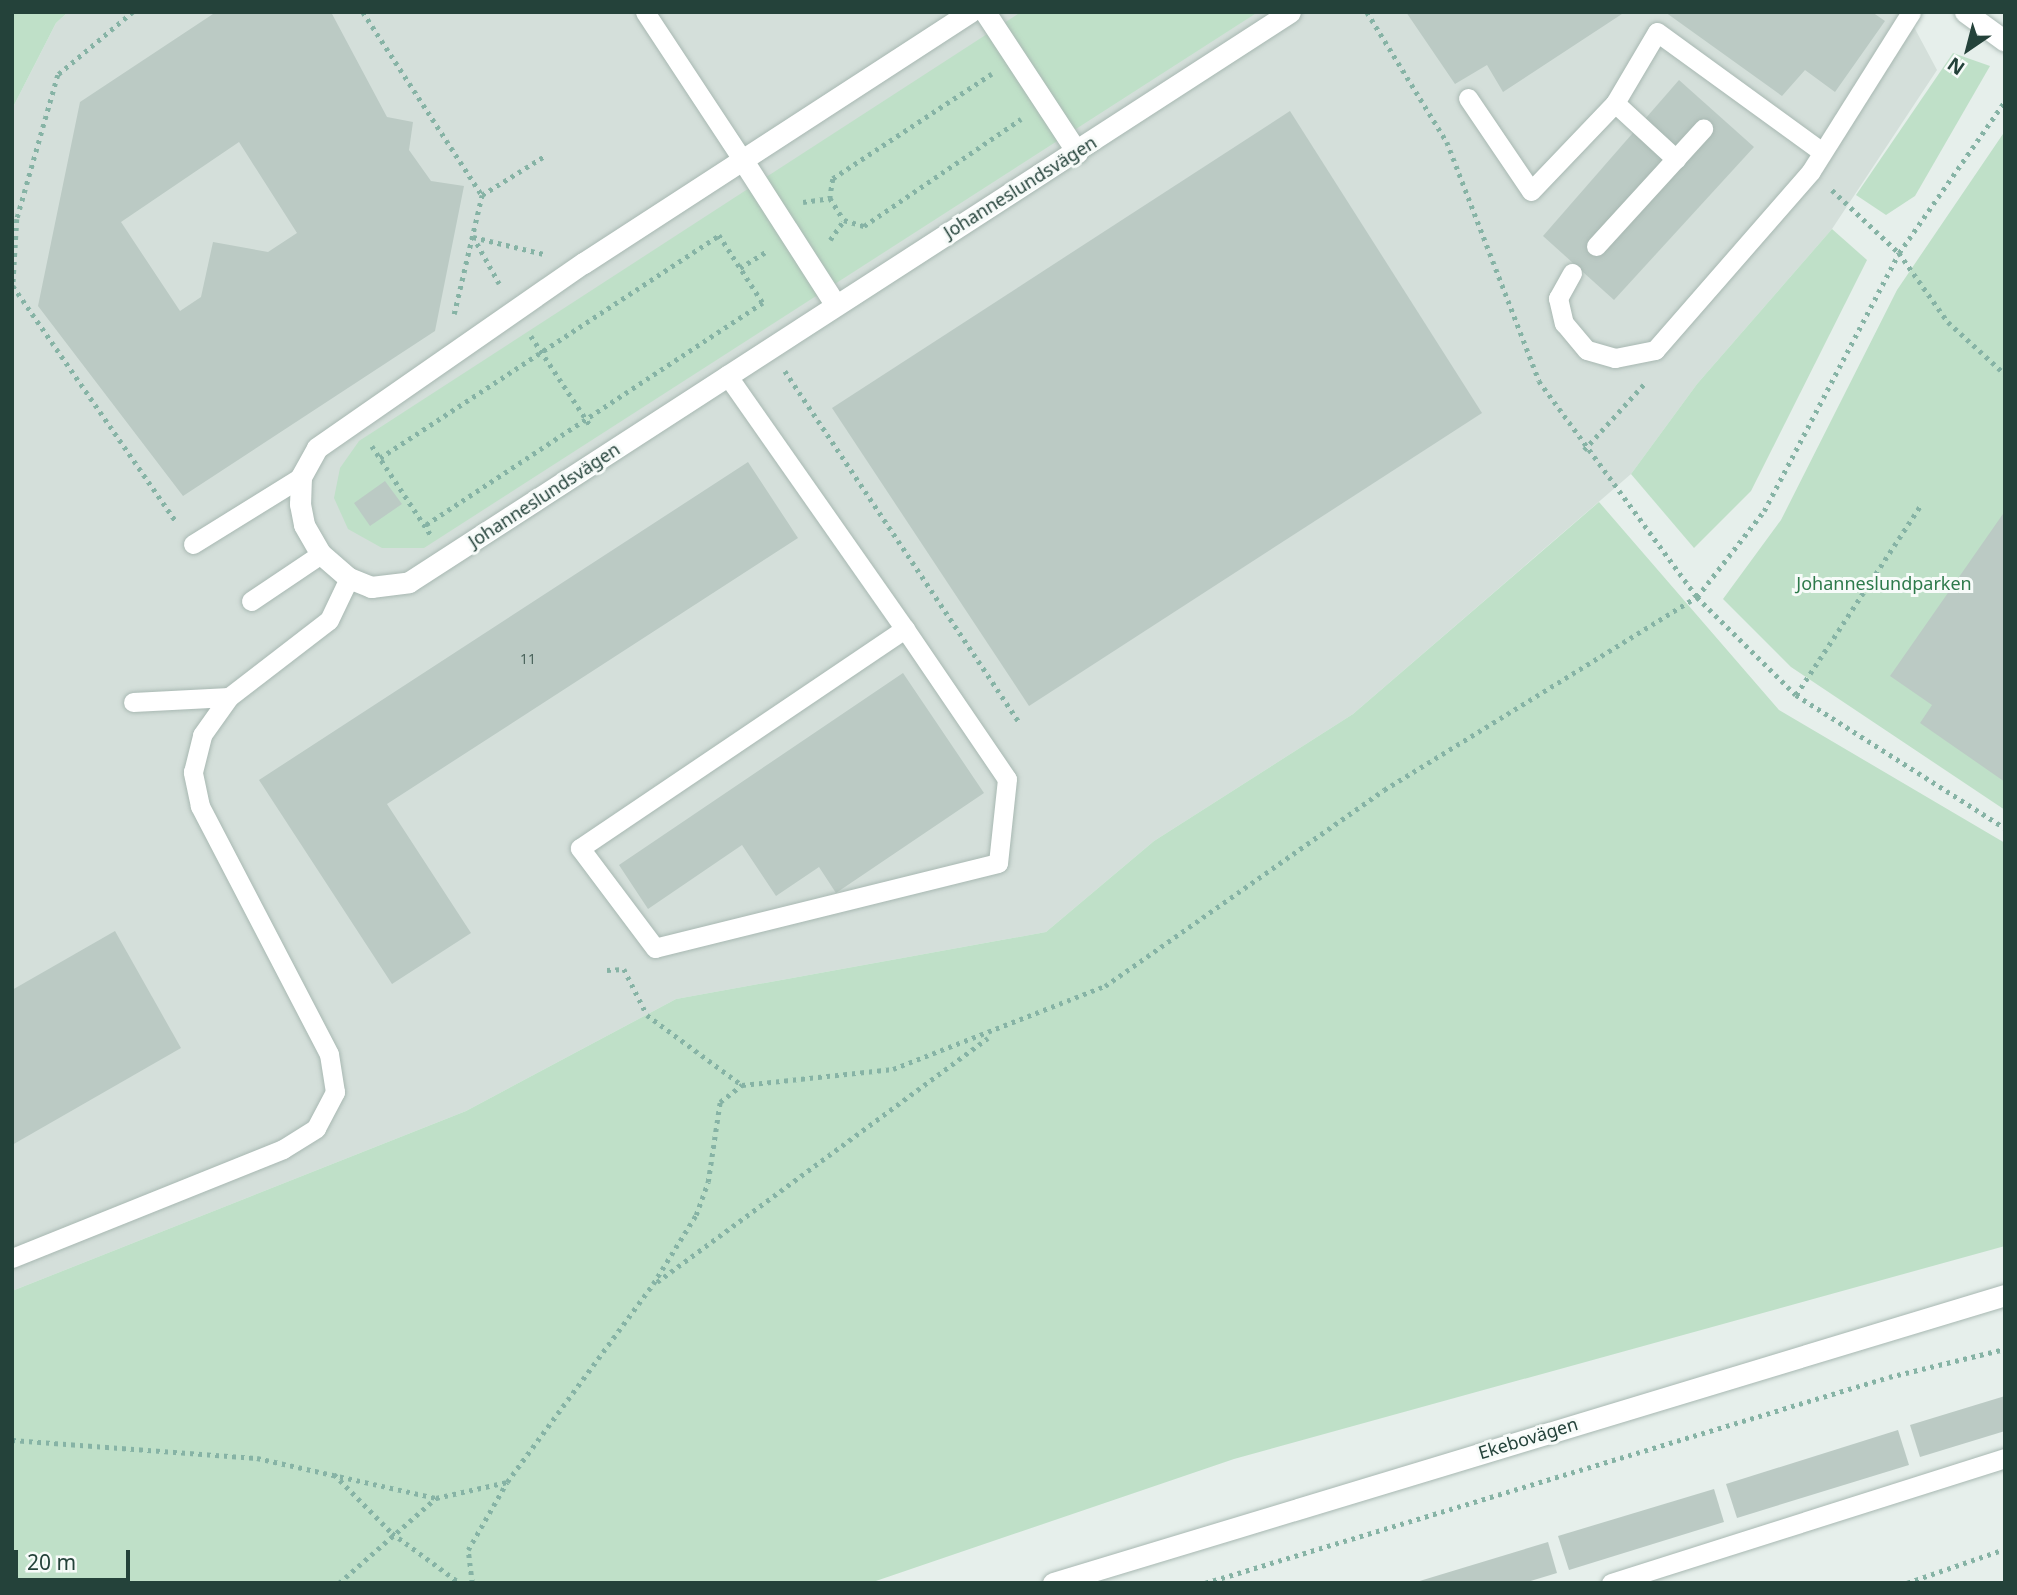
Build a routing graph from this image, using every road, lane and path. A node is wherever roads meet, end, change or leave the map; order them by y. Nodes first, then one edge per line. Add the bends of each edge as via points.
1 (133, 12) edge
2 (363, 12) edge
3 (645, 12) edge
4 (970, 12) edge
5 (985, 12) edge
6 (1290, 12) edge
7 (1367, 12) edge
8 (1911, 12) edge
9 (1965, 12) edge
10 (2005, 41) edge
11 (1015, 58) junction
12 (1468, 98) dead end
13 (2005, 100) edge
14 (1044, 103) junction
15 (1615, 103) junction
16 (1703, 129) dead end
17 (1077, 152) junction
18 (1822, 152) junction
19 (543, 157) dead end
20 (742, 159) junction
21 (1676, 159) junction
22 (1811, 171) junction
23 (482, 195) junction
24 (1596, 246) dead end
25 (1899, 253) junction
26 (1572, 274) dead end
27 (835, 304) junction
28 (769, 347) junction
29 (1655, 350) junction
30 (442, 362) junction
31 (2005, 374) edge
32 (727, 375) junction
33 (356, 422) junction
34 (1584, 450) junction
35 (380, 458) junction
36 (301, 477) junction
37 (1920, 506) dead end
38 (425, 526) junction
39 (193, 544) joint
40 (321, 554) junction
41 (447, 559) junction
42 (349, 578) junction
43 (1697, 597) junction
44 (251, 601) dead end
45 (905, 629) junction
46 (1796, 695) junction
47 (229, 697) junction
48 (133, 702) dead end
49 (1020, 723) dead end
50 (2005, 828) edge
51 (607, 970) dead end
52 (994, 1034) junction
53 (742, 1085) junction
54 (12, 1258) edge
55 (653, 1284) junction
56 (2005, 1295) edge
57 (2005, 1349) edge
58 (12, 1440) edge
59 (2005, 1458) edge
60 (334, 1474) junction
61 (508, 1482) junction
62 (436, 1498) junction
63 (391, 1533) junction
64 (2005, 1549) edge
65 (1093, 1576) edge
66 (339, 1583) edge
67 (460, 1583) edge
68 (472, 1583) edge
69 (1053, 1583) edge
70 (1205, 1583) edge
71 (1611, 1583) edge
72 (1907, 1583) edge

1 - 39 path via 58,75 17,219 13,286
2 - 23 path
3 - 20 lane
4 - 20 street
5 - 11 street
6 - 17 street, Johanneslundsvägen
7 - 34 path via 1447,142 1539,381
8 - 18 lane
9 - 10 street
11 - 14 street
11 - 14 path via 833,179 830,198 844,220 864,226
12 - 15 lane via 1531,191
13 - 25 path
14 - 17 street
15 - 18 lane via 1657,32
15 - 21 lane
16 - 21 lane
17 - 27 street, Johanneslundsvägen
18 - 22 lane
19 - 23 path
20 - 27 street
20 - 30 street
21 - 24 lane
22 - 25 path
22 - 29 lane
23 - 30 path
25 - 31 path via 1948,322
25 - 43 path via 1764,511
26 - 29 lane via 1558,298 1564,323 1587,350 1615,358
27 - 28 street, Johanneslundsvägen
28 - 32 street, Johanneslundsvägen
28 - 49 path
29 - 34 path via 1661,365
30 - 33 street
32 - 41 street, Johanneslundsvägen
32 - 45 lane
33 - 35 path
33 - 36 street via 317,448
34 - 43 path
35 - 38 path
35 - 38 path via 719,235 763,303
36 - 39 lane
36 - 40 street, Johanneslundsvägen via 304,525
37 - 46 path
38 - 41 path
40 - 42 street, Johanneslundsvägen
40 - 44 lane
41 - 42 street, Johanneslundsvägen via 409,582 371,587
42 - 47 lane via 329,620
43 - 46 path
43 - 52 path via 1384,790 1105,986
45 - 45 lane via 1007,779 998,863 655,948 580,848
46 - 50 path
47 - 48 lane
47 - 54 lane via 202,735 193,772 200,806 329,1054 335,1092 316,1128 283,1149
51 - 53 path via 624,969 650,1018
52 - 53 path via 893,1069
52 - 55 path
53 - 55 path via 720,1102 708,1182 696,1215
55 - 61 path
56 - 65 street, Ekebovägen
57 - 70 path via 1889,1377
58 - 60 path via 257,1458
59 - 71 lane
60 - 62 path
60 - 63 path
61 - 62 path
61 - 68 path via 468,1550
62 - 63 path
63 - 66 path
63 - 67 path
64 - 72 path
65 - 69 street, Ekebovägen

